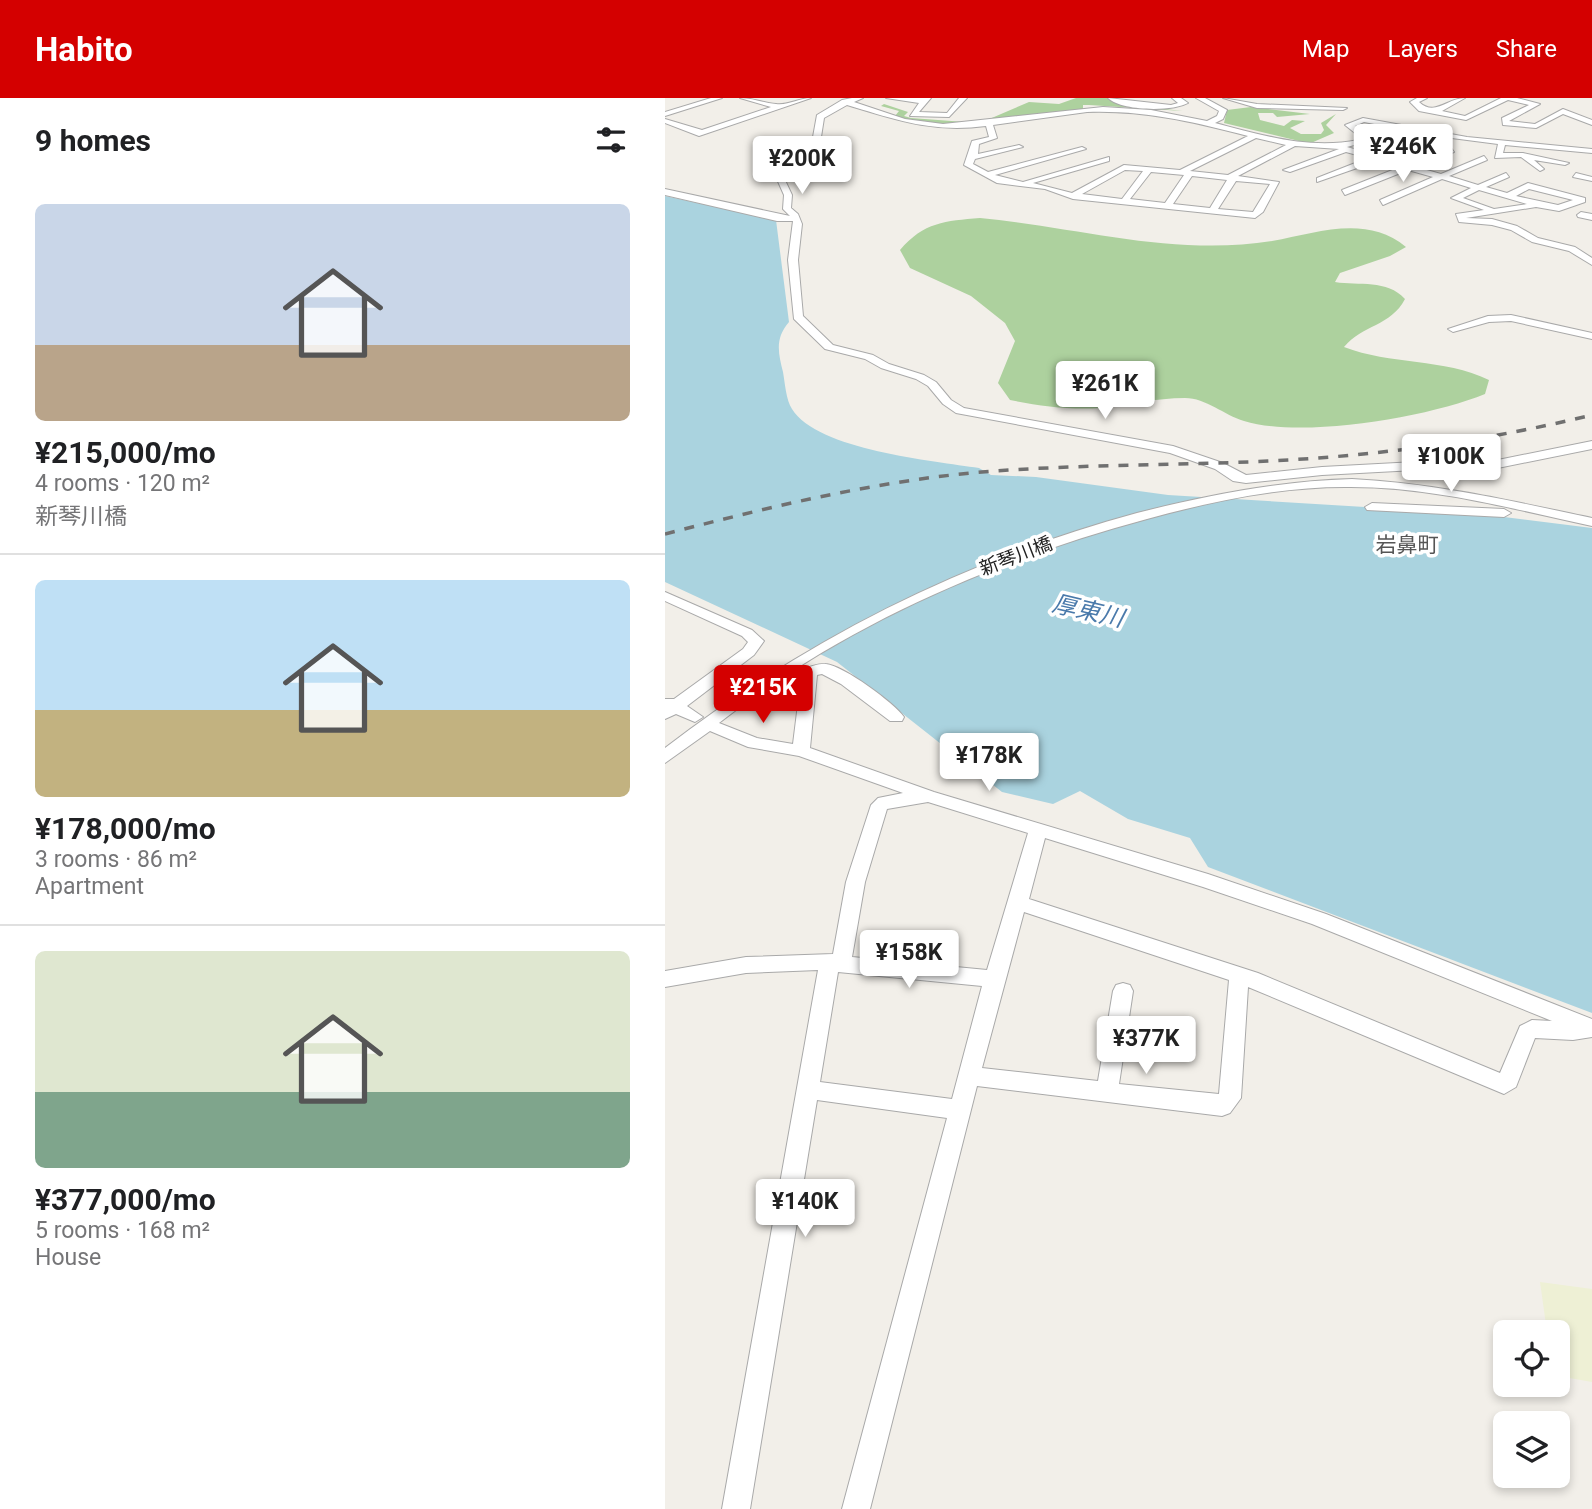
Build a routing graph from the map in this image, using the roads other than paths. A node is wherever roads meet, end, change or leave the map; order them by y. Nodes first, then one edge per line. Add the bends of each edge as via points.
1 (744, 98) edge
2 (807, 98) edge
3 (831, 98) edge
4 (859, 98) edge
5 (890, 98) edge
6 (963, 98) edge
7 (1112, 98) edge
8 (1176, 98) edge
9 (1200, 98) edge
10 (1231, 98) edge
11 (1336, 98) edge
12 (1423, 98) edge
13 (690, 99) edge
14 (925, 99) edge
15 (1262, 99) edge
16 (1321, 99) edge
17 (1462, 99) edge
18 (719, 101) edge
19 (846, 102) junction
20 (1289, 102) edge
21 (675, 104) dead end
22 (779, 108) junction
23 (1343, 108) junction
24 (744, 112) dead end
25 (1434, 112) junction
26 (665, 114) edge
27 (702, 115) dead end
28 (756, 115) junction
29 (1306, 116) dead end
30 (712, 118) dead end
31 (1466, 118) junction
32 (1361, 119) junction
33 (669, 122) edge
34 (1485, 122) dead end
35 (1591, 122) edge
36 (731, 123) junction
37 (1570, 123) dead end
38 (989, 124) junction
39 (1207, 124) junction
40 (1371, 127) dead end
41 (704, 133) junction
42 (1256, 135) junction
43 (1443, 135) junction
44 (718, 138) dead end
45 (1429, 141) junction
46 (1295, 143) junction
47 (1502, 143) junction
48 (1528, 145) junction
49 (1061, 146) dead end
50 (1019, 148) dead end
51 (1342, 148) junction
52 (1082, 149) dead end
53 (1451, 150) dead end
54 (1592, 150) edge
55 (1399, 155) dead end
56 (1523, 155) junction
57 (1055, 156) junction
58 (971, 158) junction
59 (1376, 158) junction
60 (1484, 158) dead end
61 (1106, 159) dead end
62 (1080, 166) junction
63 (1407, 167) junction
64 (973, 168) junction
65 (1148, 170) junction
66 (1287, 170) dead end
67 (987, 174) junction
68 (1185, 174) junction
69 (1506, 175) dead end
70 (1576, 175) dead end
71 (1108, 176) junction
72 (1441, 177) junction
73 (1230, 178) junction
74 (1592, 179) edge
75 (1320, 180) dead end
76 (1024, 184) junction
77 (1478, 187) junction
78 (665, 192) edge
79 (1345, 192) dead end
80 (1073, 196) junction
81 (1508, 196) junction
82 (1124, 202) junction
83 (1383, 202) dead end
84 (1539, 205) junction
85 (1167, 206) junction
86 (1212, 211) junction
87 (1497, 211) junction
88 (1534, 215) dead end
89 (1581, 215) dead end
90 (1592, 217) edge
91 (796, 219) junction
92 (1492, 222) junction
93 (1592, 262) edge
94 (1454, 328) dead end
95 (1592, 336) edge
96 (1592, 445) edge
97 (1425, 465) junction
98 (1477, 467) junction
99 (1450, 474) dead end
100 (1437, 490) junction
101 (1372, 507) dead end
102 (1532, 511) junction
103 (1586, 521) edge
104 (665, 596) edge
105 (669, 708) edge
106 (695, 717) dead end
107 (896, 717) dead end
108 (716, 728) dead end
109 (801, 751) junction
110 (665, 757) edge
111 (928, 796) junction
112 (1038, 828) junction
113 (1016, 902) junction
114 (836, 962) junction
115 (1239, 975) junction
116 (665, 979) edge
117 (994, 979) junction
118 (1123, 992) dead end
119 (1591, 1028) edge
120 (970, 1076) junction
121 (818, 1091) dead end
122 (1107, 1092) junction
123 (961, 1110) junction
124 (736, 1509) edge
125 (856, 1509) edge

1 - 22 street
2 - 22 street
3 - 19 street
4 - 19 street
5 - 14 street
6 - 14 street via 949,115 913,114
7 - 8 street via 1118,103 1172,107 1184,103
9 - 39 street via 1223,110
10 - 20 street via 1244,104
11 - 23 street
12 - 25 street via 1414,102
13 - 21 street
15 - 20 street
16 - 20 street
17 - 25 street
18 - 26 street
19 - 38 street via 911,123
19 - 91 street via 820,117 817,137 823,144 781,175 788,195 786,205
20 - 23 street
22 - 28 street
23 - 32 street
24 - 28 street
25 - 31 street
27 - 33 street
28 - 36 street
29 - 32 street via 1339,113
30 - 36 street
31 - 34 street
31 - 35 street via 1507,98 1536,104 1502,123 1536,126 1563,111
32 - 43 street
32 - 51 street via 1349,125 1363,134 1363,140
33 - 41 street
35 - 37 street
36 - 41 street
38 - 39 street via 1049,114 1128,110
38 - 58 street via 993,138 975,143
39 - 42 street
40 - 45 street
41 - 44 street
42 - 46 street
42 - 68 street
43 - 45 street
43 - 47 street
45 - 55 street
46 - 51 street
46 - 73 street
47 - 48 street
47 - 56 street via 1498,156
48 - 54 street
48 - 56 street
49 - 64 street
50 - 58 street
51 - 59 street
51 - 66 street
52 - 57 street
53 - 63 street
56 - 56 street via 1537,167 1564,166
57 - 62 street
57 - 67 street
58 - 64 street via 968,165
59 - 63 street
59 - 75 street
60 - 72 street
61 - 62 street
62 - 71 street
62 - 76 street
63 - 72 street
63 - 79 street
64 - 67 street
65 - 68 street
65 - 71 street via 1124,167
65 - 82 street
67 - 76 street
68 - 73 street
68 - 85 street
69 - 77 street
70 - 74 street
71 - 80 street
72 - 77 street
72 - 83 street
73 - 86 street
73 - 86 street via 1275,182 1255,215
76 - 80 street
77 - 81 street
77 - 87 street via 1455,198
78 - 91 street
80 - 82 street
81 - 84 street
81 - 84 street via 1528,186 1582,200 1559,208
82 - 85 street
84 - 87 street
85 - 86 street
87 - 92 street via 1459,216
88 - 92 street
89 - 90 street
91 - 97 street via 793,260 798,317 829,347 920,377 960,411 1173,450 1219,466 1237,478
92 - 93 street via 1563,246
94 - 95 street via 1511,318
96 - 98 street
97 - 98 street
97 - 100 street
98 - 99 street
100 - 102 street, 新琴川橋
100 - 110 street, 新琴川橋 via 1326,484 1248,494 1135,517 1057,540 893,609 800,661
101 - 102 street
102 - 103 street
104 - 105 street via 747,633 755,642 749,652
105 - 106 street
107 - 109 street via 824,668 810,672
108 - 109 street via 754,743
109 - 111 street
111 - 112 street
111 - 114 street via 880,805
112 - 113 street
112 - 119 street via 1319,919
113 - 115 street
113 - 117 street
114 - 116 street via 746,965
114 - 117 street
114 - 124 street
115 - 119 street via 1504,1084 1532,1028
115 - 122 street via 1230,1098 1221,1106
117 - 120 street
118 - 122 street
120 - 122 street
120 - 123 street
121 - 123 street
123 - 125 street

